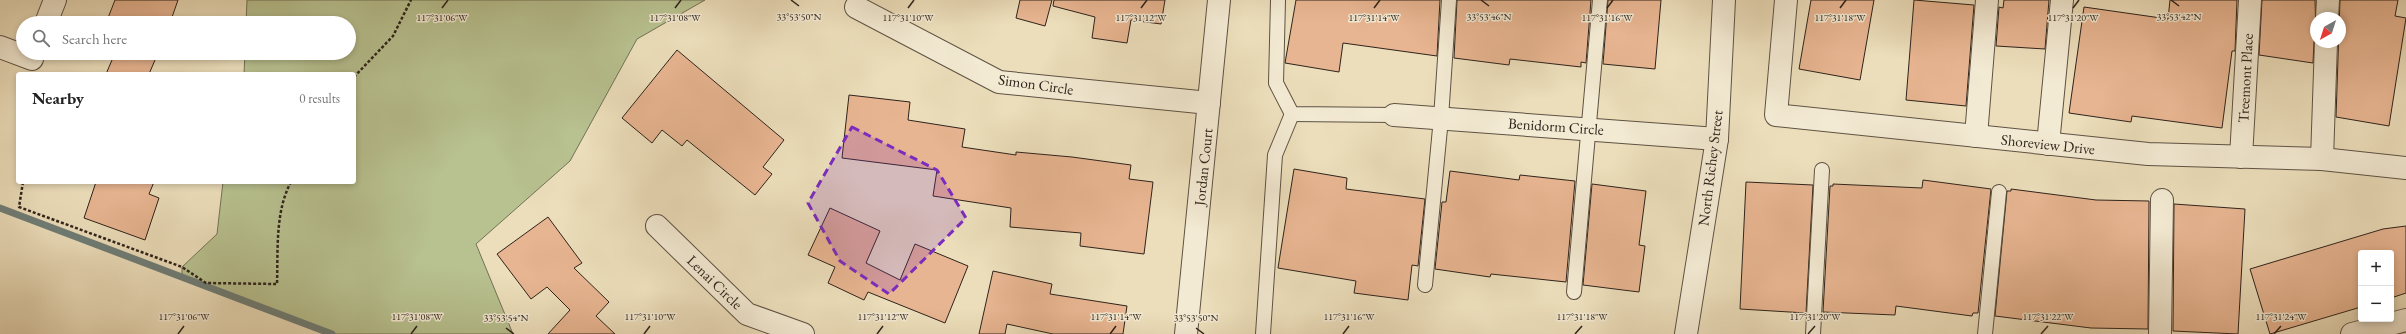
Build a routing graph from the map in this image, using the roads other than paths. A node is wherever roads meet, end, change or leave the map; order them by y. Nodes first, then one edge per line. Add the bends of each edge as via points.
1 (54, 0) edge
2 (1220, 0) edge
3 (1278, 0) edge
4 (1449, 0) edge
5 (1600, 0) edge
6 (1724, 0) edge
7 (1786, 0) edge
8 (1987, 0) edge
9 (2062, 0) edge
10 (2250, 0) edge
11 (2328, 0) edge
12 (856, 7) dead end
13 (2327, 12) edge
14 (48, 16) edge
15 (0, 47) edge
16 (2326, 48) edge
17 (16, 54) edge
18 (1209, 103) junction
19 (1292, 114) junction
20 (1394, 115) joint
21 (1441, 118) junction
22 (1589, 129) junction
23 (1976, 136) junction
24 (1717, 138) junction
25 (2048, 144) junction
26 (2240, 157) junction
27 (2322, 159) junction
28 (2406, 168) edge
29 (1822, 170) dead end
30 (1999, 192) dead end
31 (2162, 200) dead end
32 (657, 226) dead end
33 (1425, 285) dead end
34 (1574, 292) dead end
35 (2406, 320) edge
36 (803, 334) edge
37 (1186, 334) edge
38 (1263, 334) edge
39 (1686, 334) edge
40 (1813, 334) edge
41 (1985, 334) edge
42 (2160, 334) edge
43 (2352, 334) edge

1 - 14 street
2 - 18 street, Jordan Court
3 - 19 lane via 1276,83
4 - 21 lane
5 - 22 lane
6 - 24 street, North Richey Street
7 - 23 street, Shoreview Drive via 1776,115
8 - 23 street
9 - 25 street
10 - 26 street, Treemont Place
11 - 13 street
12 - 18 street, Simon Circle via 999,82
15 - 17 street
16 - 27 street
18 - 37 street, Jordan Court
19 - 20 lane
19 - 38 lane via 1275,155
20 - 21 street, Benidorm Circle
21 - 22 street, Benidorm Circle
21 - 33 lane
22 - 24 street, Benidorm Circle
22 - 34 lane
23 - 25 street, Shoreview Drive
24 - 39 street, North Richey Street
25 - 26 street, Shoreview Drive via 2148,154
26 - 27 street, Shoreview Drive
27 - 28 street, Shoreview Drive
29 - 40 lane
30 - 41 lane
31 - 42 street
32 - 36 street, Lenai Circle via 747,314
35 - 43 street

